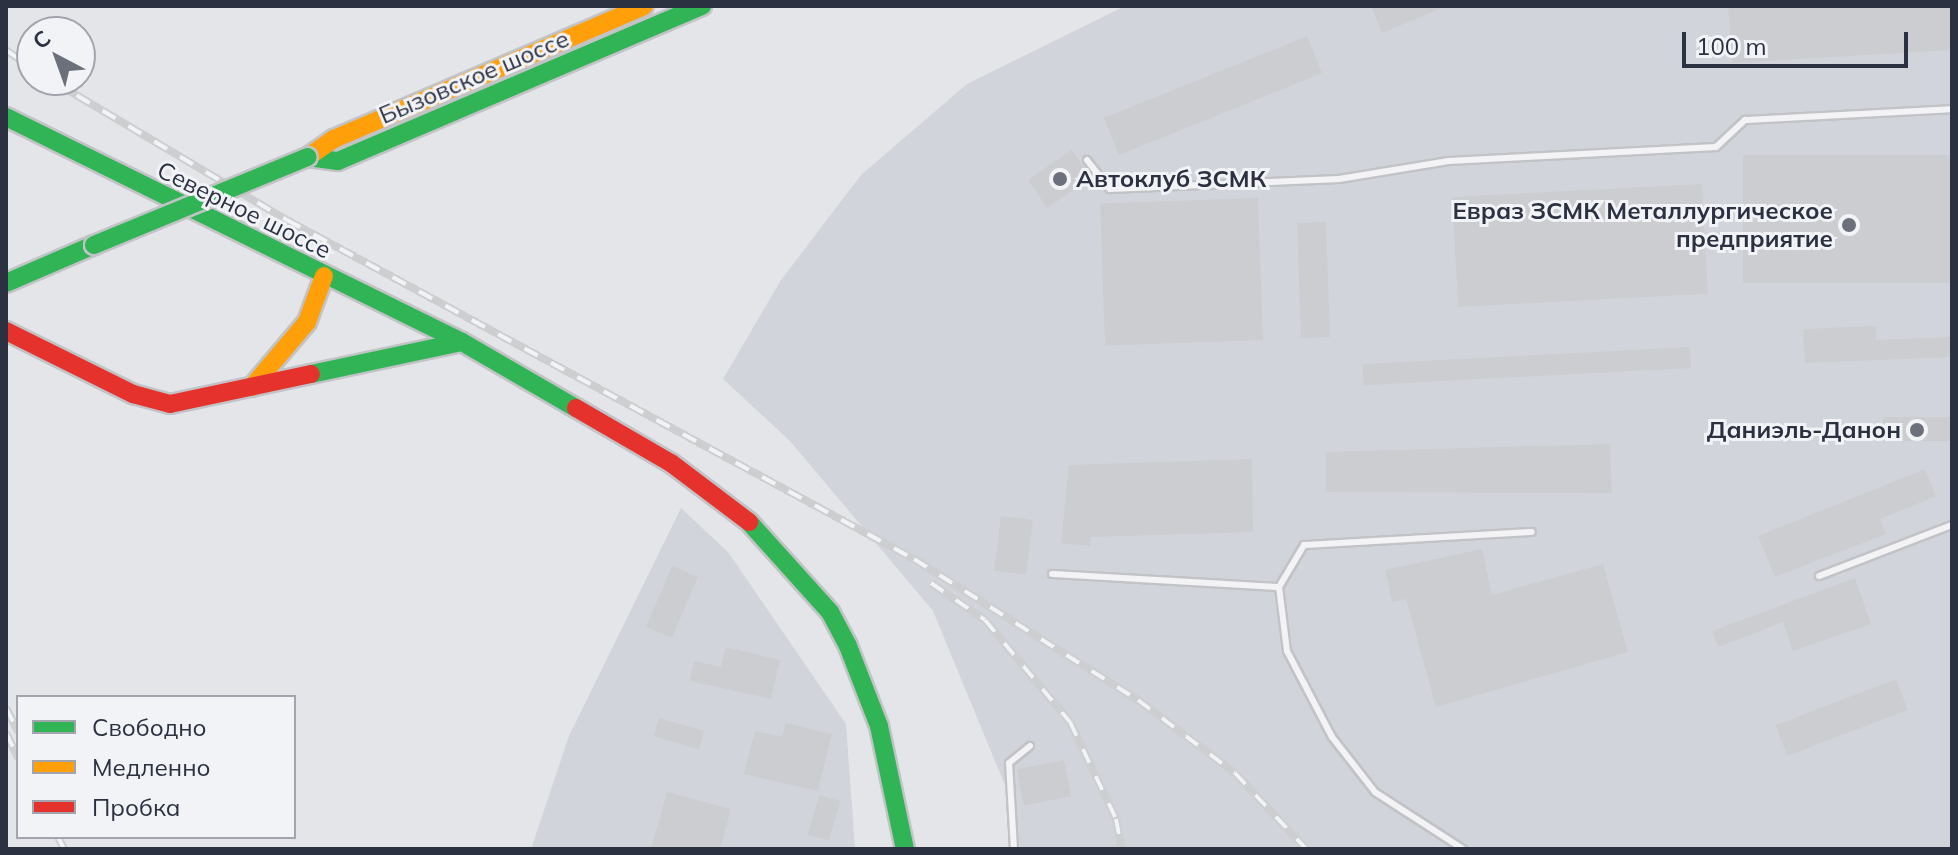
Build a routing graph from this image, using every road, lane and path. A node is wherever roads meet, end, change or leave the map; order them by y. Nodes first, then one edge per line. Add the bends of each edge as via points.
1 (644, 6) edge
2 (702, 6) edge
3 (1952, 109) edge
4 (6, 117) edge
5 (308, 157) junction
6 (1087, 160) dead end
7 (324, 276) junction
8 (6, 283) edge
9 (6, 331) edge
10 (462, 342) junction
11 (252, 387) junction
12 (1952, 525) edge
13 (1532, 532) dead end
14 (1052, 574) dead end
15 (1819, 576) dead end
16 (1279, 587) junction
17 (1030, 746) dead end
18 (905, 849) edge
19 (1014, 849) edge
20 (1463, 849) edge

1 - 5 main road, Бызовское шоссе via 334,139
2 - 5 main road, Бызовское шоссе via 338,161
3 - 6 lane via 1745,120 1716,147 1449,161 1339,179 1110,189
4 - 7 main road, Северное шоссе
5 - 8 main road, Бызовское шоссе, bridge
7 - 10 main road, Северное шоссе
7 - 11 main road via 307,322
9 - 11 main road via 133,394 170,404
10 - 11 main road
10 - 18 main road, Северное шоссе via 671,463 777,546 830,612 863,678
12 - 15 lane
13 - 16 lane via 1304,545
14 - 16 lane
16 - 20 lane via 1287,651 1332,737 1375,792
17 - 19 lane via 1009,763

